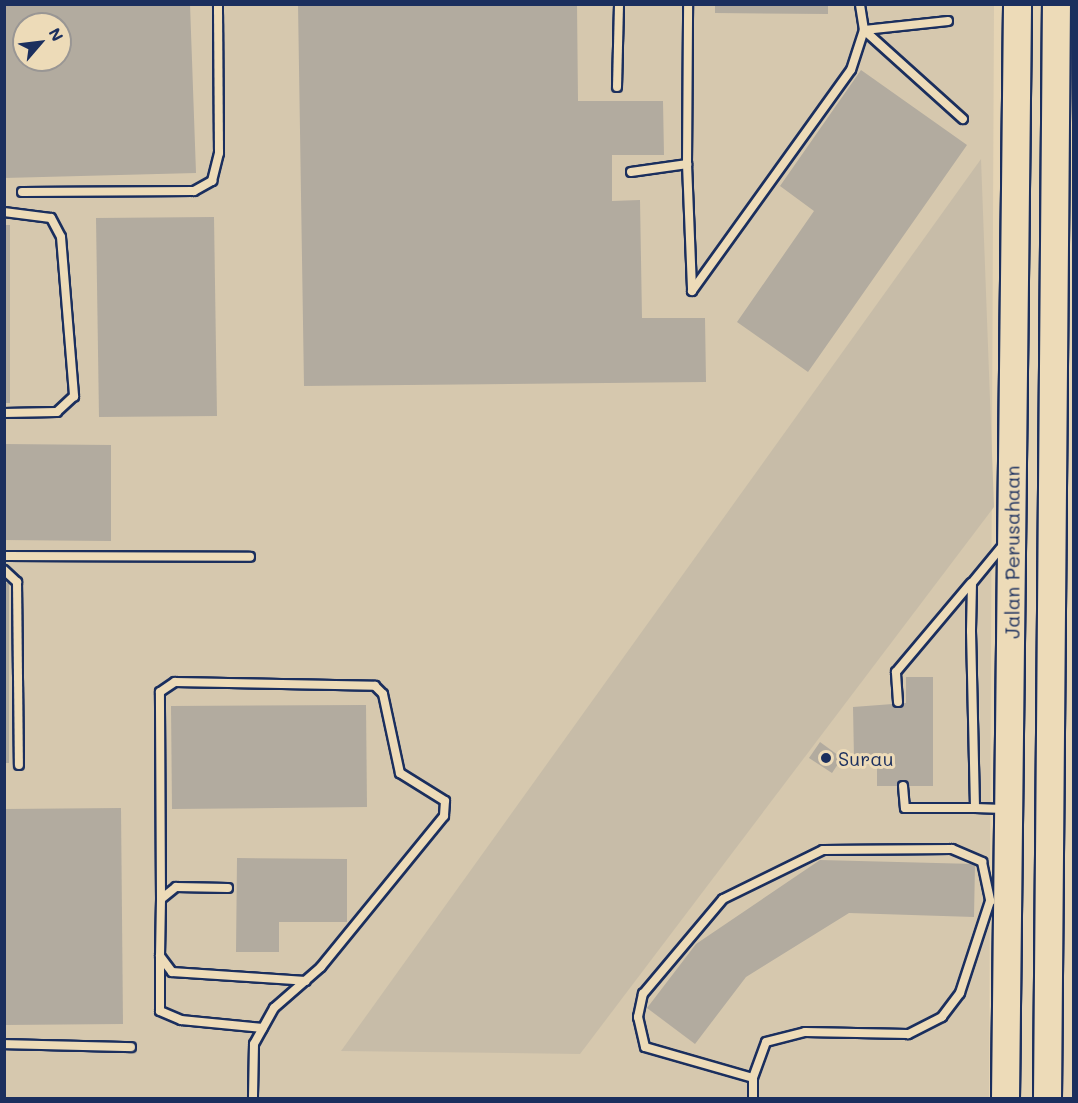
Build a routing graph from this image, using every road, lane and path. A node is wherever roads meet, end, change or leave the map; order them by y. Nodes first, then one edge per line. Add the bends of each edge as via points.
1 (218, 4) edge
2 (619, 4) edge
3 (688, 4) edge
4 (860, 4) edge
5 (1017, 4) edge
6 (1056, 4) edge
7 (948, 21) dead end
8 (864, 30) junction
9 (617, 87) dead end
10 (963, 119) dead end
11 (687, 164) junction
12 (631, 172) dead end
13 (22, 192) dead end
14 (4, 212) edge
15 (4, 413) edge
16 (1012, 535) junction
17 (4, 556) edge
18 (250, 557) dead end
19 (4, 570) edge
20 (972, 583) junction
21 (898, 702) dead end
22 (19, 765) dead end
23 (903, 786) dead end
24 (975, 808) junction
25 (1011, 809) junction
26 (228, 888) dead end
27 (161, 899) junction
28 (160, 956) junction
29 (306, 981) junction
30 (263, 1028) junction
31 (4, 1044) edge
32 (131, 1047) dead end
33 (753, 1078) junction
34 (253, 1098) edge
35 (753, 1098) edge
36 (1005, 1098) edge
37 (1047, 1098) edge

1 - 13 lane via 219,153 212,181 194,191
2 - 9 lane
3 - 11 lane
4 - 8 lane
5 - 16 main road, Jalan Perusahaan
6 - 37 main road, Jalan Perusahaan
7 - 8 lane
8 - 10 lane
8 - 11 lane via 851,70 692,291
11 - 12 lane
14 - 15 lane via 51,218 62,237 74,396 57,412
16 - 20 lane
16 - 25 main road, Jalan Perusahaan
17 - 18 lane
19 - 22 lane via 17,582
20 - 21 lane via 896,672
20 - 24 lane
23 - 24 lane via 905,808
24 - 25 lane
25 - 36 main road, Jalan Perusahaan
26 - 27 lane via 176,887
27 - 28 lane
27 - 29 lane via 160,692 175,682 375,686 383,694 400,773 445,801 444,816
28 - 29 lane via 172,972
28 - 30 lane via 160,1011 181,1020
29 - 30 lane via 274,1008
30 - 34 lane via 254,1044
31 - 32 lane
33 - 33 lane via 766,1042 805,1032 908,1034 942,1017 960,993 990,901 982,862 952,849 823,850 723,898 643,993 638,1017 645,1047
33 - 35 lane

